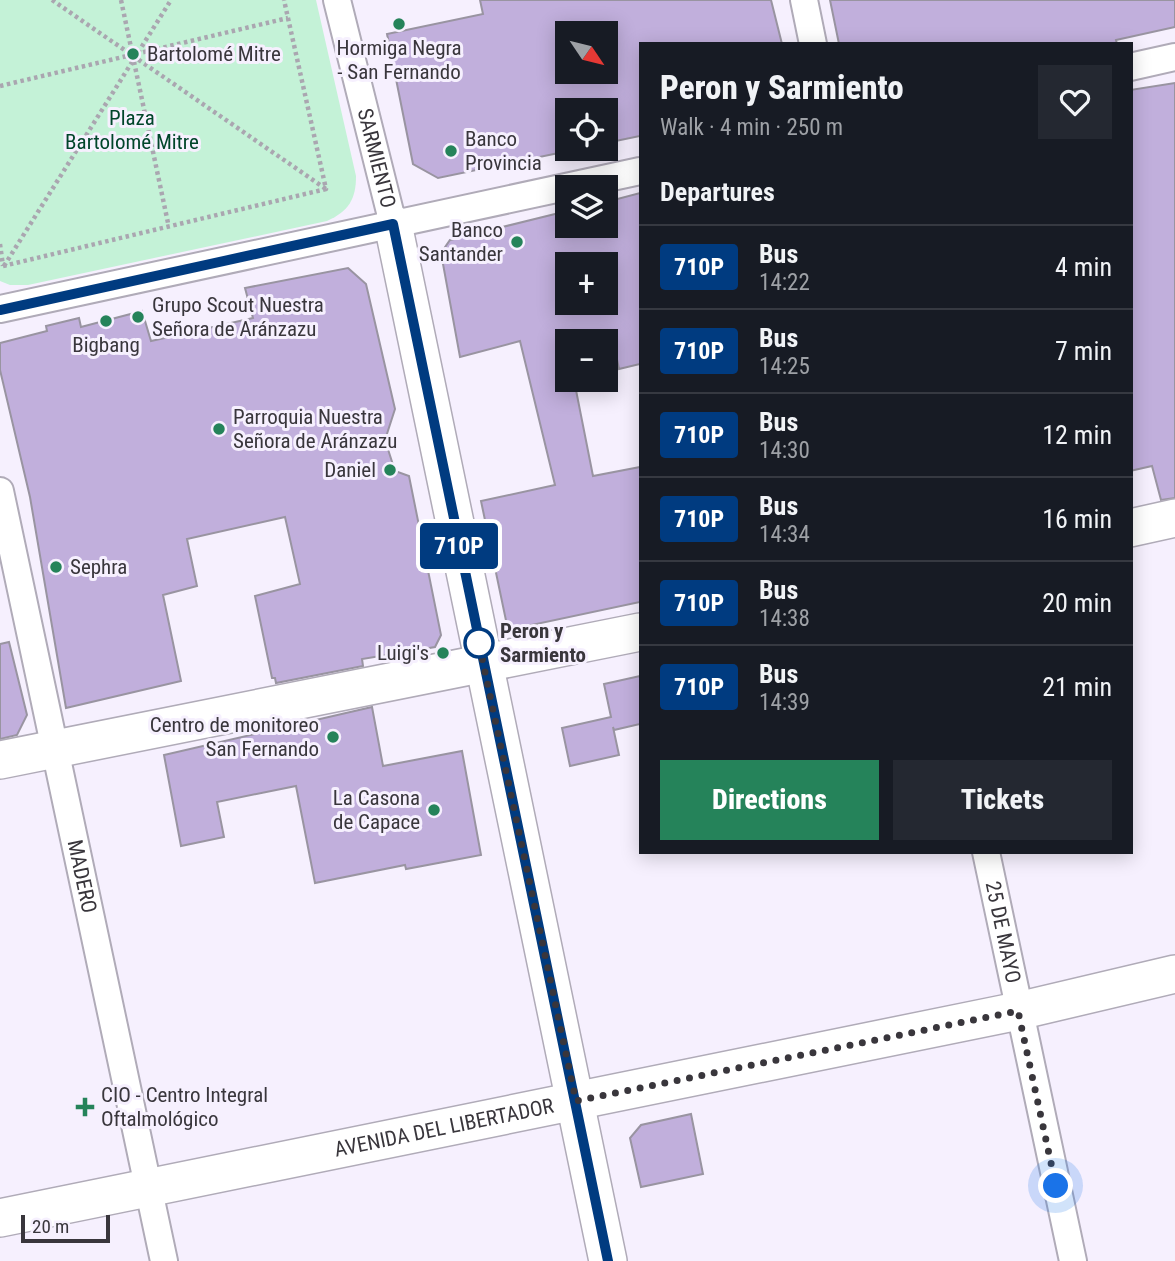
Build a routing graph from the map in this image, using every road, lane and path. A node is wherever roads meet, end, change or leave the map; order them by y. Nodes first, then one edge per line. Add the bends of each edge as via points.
1 (52, 0) edge
2 (121, 0) edge
3 (171, 0) edge
4 (284, 0) edge
5 (337, 0) edge
6 (804, 0) edge
7 (288, 18) junction
8 (813, 42) edge
9 (134, 56) junction
10 (1175, 57) edge
11 (1133, 66) edge
12 (0, 86) edge
13 (639, 172) edge
14 (326, 190) junction
15 (168, 223) dead end
16 (393, 224) junction
17 (0, 244) edge
18 (4, 267) junction
19 (0, 309) edge
20 (0, 491) edge
21 (1175, 518) edge
22 (1133, 527) edge
23 (639, 632) edge
24 (484, 665) junction
25 (57, 749) junction
26 (0, 760) edge
27 (986, 854) edge
28 (1175, 974) edge
29 (1018, 1011) junction
30 (576, 1101) junction
31 (148, 1188) junction
32 (0, 1218) edge
33 (164, 1261) edge
34 (608, 1261) edge
35 (1073, 1261) edge

1 - 9 path
2 - 9 path
3 - 9 path
4 - 7 path
5 - 16 street, SARMIENTO
6 - 8 street
7 - 9 path
7 - 14 path
9 - 12 path
9 - 14 path
9 - 15 path
9 - 18 path
10 - 11 street
13 - 16 street
14 - 18 path
16 - 19 street
16 - 24 main road, SARMIENTO
17 - 18 path
20 - 25 street, MADERO
21 - 22 main road
23 - 24 main road
24 - 25 main road
24 - 30 main road, SARMIENTO
25 - 26 main road
25 - 31 street, MADERO
27 - 29 street, 25 DE MAYO
28 - 29 main road, AVENIDA DEL LIBERTADOR
29 - 30 main road, AVENIDA DEL LIBERTADOR
29 - 35 street, 25 DE MAYO
30 - 31 main road, AVENIDA DEL LIBERTADOR
30 - 34 main road, SARMIENTO
31 - 32 main road, AVENIDA DEL LIBERTADOR
31 - 33 street, MADERO

